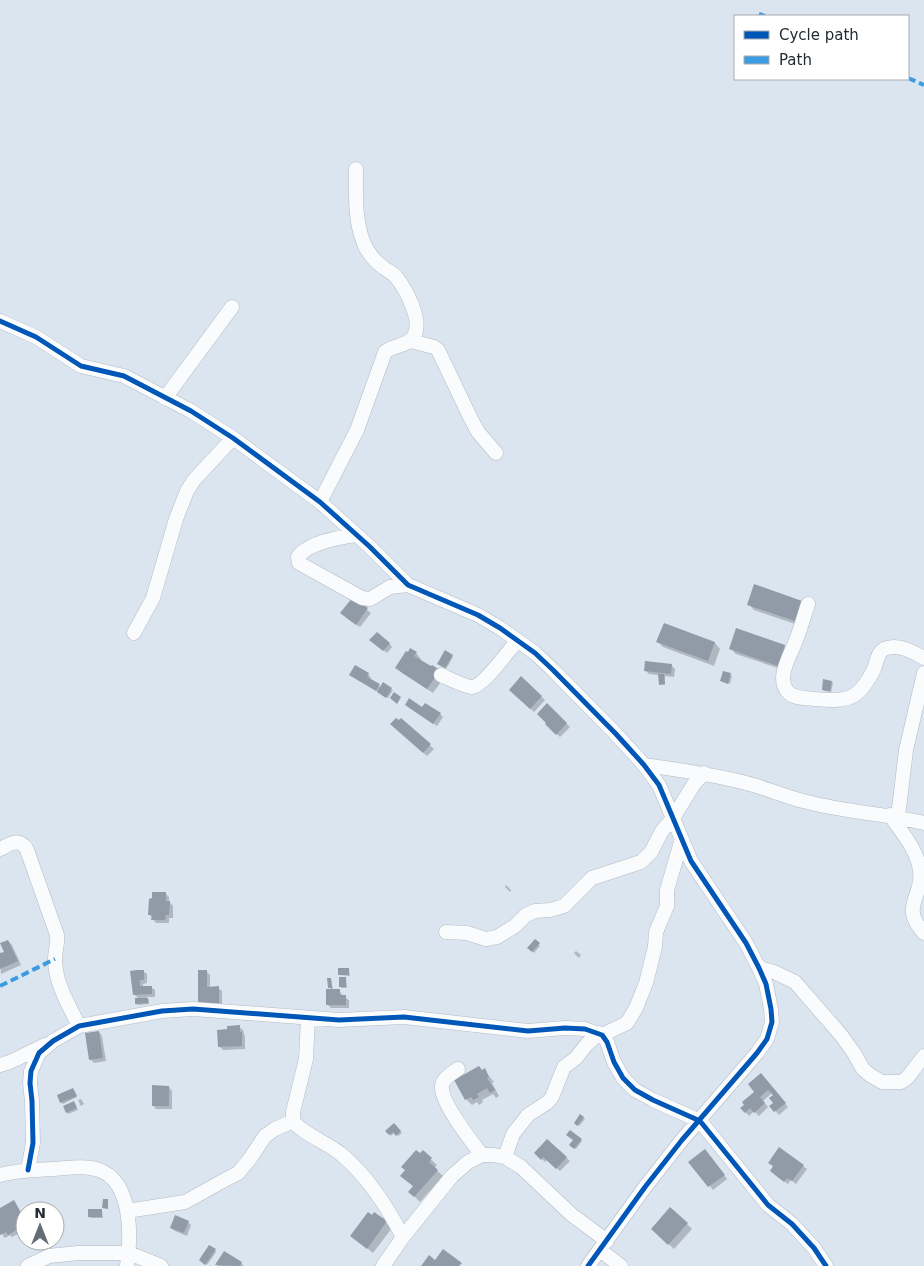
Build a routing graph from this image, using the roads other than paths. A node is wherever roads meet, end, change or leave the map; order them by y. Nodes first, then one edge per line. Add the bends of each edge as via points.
1 (356, 169) dead end
2 (232, 307) dead end
3 (0, 321) edge
4 (411, 340) junction
5 (165, 398) junction
6 (233, 438) junction
7 (496, 453) dead end
8 (320, 502) junction
9 (356, 535) junction
10 (408, 585) junction
11 (808, 604) dead end
12 (134, 633) dead end
13 (517, 641) junction
14 (924, 658) edge
15 (924, 673) edge
16 (441, 675) dead end
17 (644, 765) junction
18 (704, 773) junction
19 (894, 816) junction
20 (674, 818) junction
21 (924, 823) edge
22 (681, 842) junction
23 (0, 848) edge
24 (446, 932) dead end
25 (924, 933) edge
26 (759, 968) junction
27 (308, 1018) junction
28 (79, 1026) junction
29 (600, 1034) junction
30 (53, 1041) junction
31 (924, 1056) edge
32 (0, 1065) edge
33 (458, 1069) dead end
34 (293, 1121) junction
35 (700, 1121) junction
36 (482, 1156) junction
37 (505, 1156) junction
38 (28, 1170) junction
39 (0, 1175) edge
40 (127, 1211) junction
41 (403, 1237) junction
42 (603, 1246) junction
43 (128, 1259) edge
44 (28, 1266) edge
45 (161, 1266) edge
46 (384, 1266) edge
47 (588, 1266) edge
48 (621, 1266) edge
49 (826, 1266) edge

1 - 4 street via 356,203 363,239 372,256 395,275 413,307 417,328
2 - 5 street
3 - 5 street via 36,337 81,366 124,376
4 - 7 street via 438,350 478,432
4 - 8 street via 385,352 357,430
5 - 6 street
6 - 8 street
6 - 12 street via 187,491 154,598
8 - 9 street
9 - 10 street
9 - 10 street via 303,551 298,557 299,563 362,598 370,599 390,587
10 - 13 street via 478,615
11 - 14 street via 786,664 783,682 788,692 799,698 844,699 856,694 875,668 879,653 886,648 908,649
13 - 16 street via 477,686 471,687
13 - 17 street via 553,670
15 - 19 street
17 - 18 street
17 - 20 street via 659,785
18 - 19 street via 808,802
18 - 20 street
19 - 21 street
19 - 25 street via 918,863 921,880 912,904 913,914
20 - 22 street
20 - 24 street via 641,862 592,878 564,906 526,915 497,937 486,939 467,933
22 - 26 street
22 - 29 street via 667,890 667,906 656,932 646,983 636,1008 627,1022
23 - 28 street via 19,842 27,850 56,935 55,959 60,984
26 - 31 street via 794,982 841,1035 863,1069 882,1082 901,1082 908,1078
26 - 35 street via 771,1009 772,1022 766,1039
27 - 28 street via 194,1009 162,1011
27 - 29 street via 404,1017 508,1030 585,1029
27 - 34 street via 306,1059
28 - 30 street
29 - 35 street via 623,1078 636,1090
29 - 37 street via 564,1067 552,1097 528,1115 513,1134
30 - 32 street
30 - 38 street via 39,1053 31,1071 33,1143
33 - 36 street via 447,1076 442,1090 455,1118
34 - 40 street via 265,1136 238,1173 184,1202
34 - 41 street via 340,1154 370,1183
35 - 42 street via 645,1187
35 - 49 street via 768,1205 792,1224
36 - 37 street
36 - 41 street via 468,1162 452,1176
37 - 42 street via 521,1167
38 - 39 street
38 - 40 street via 88,1167 101,1170 117,1182
40 - 43 street
41 - 46 street
42 - 47 street
42 - 48 street
43 - 44 street via 63,1254 49,1256
43 - 45 street

